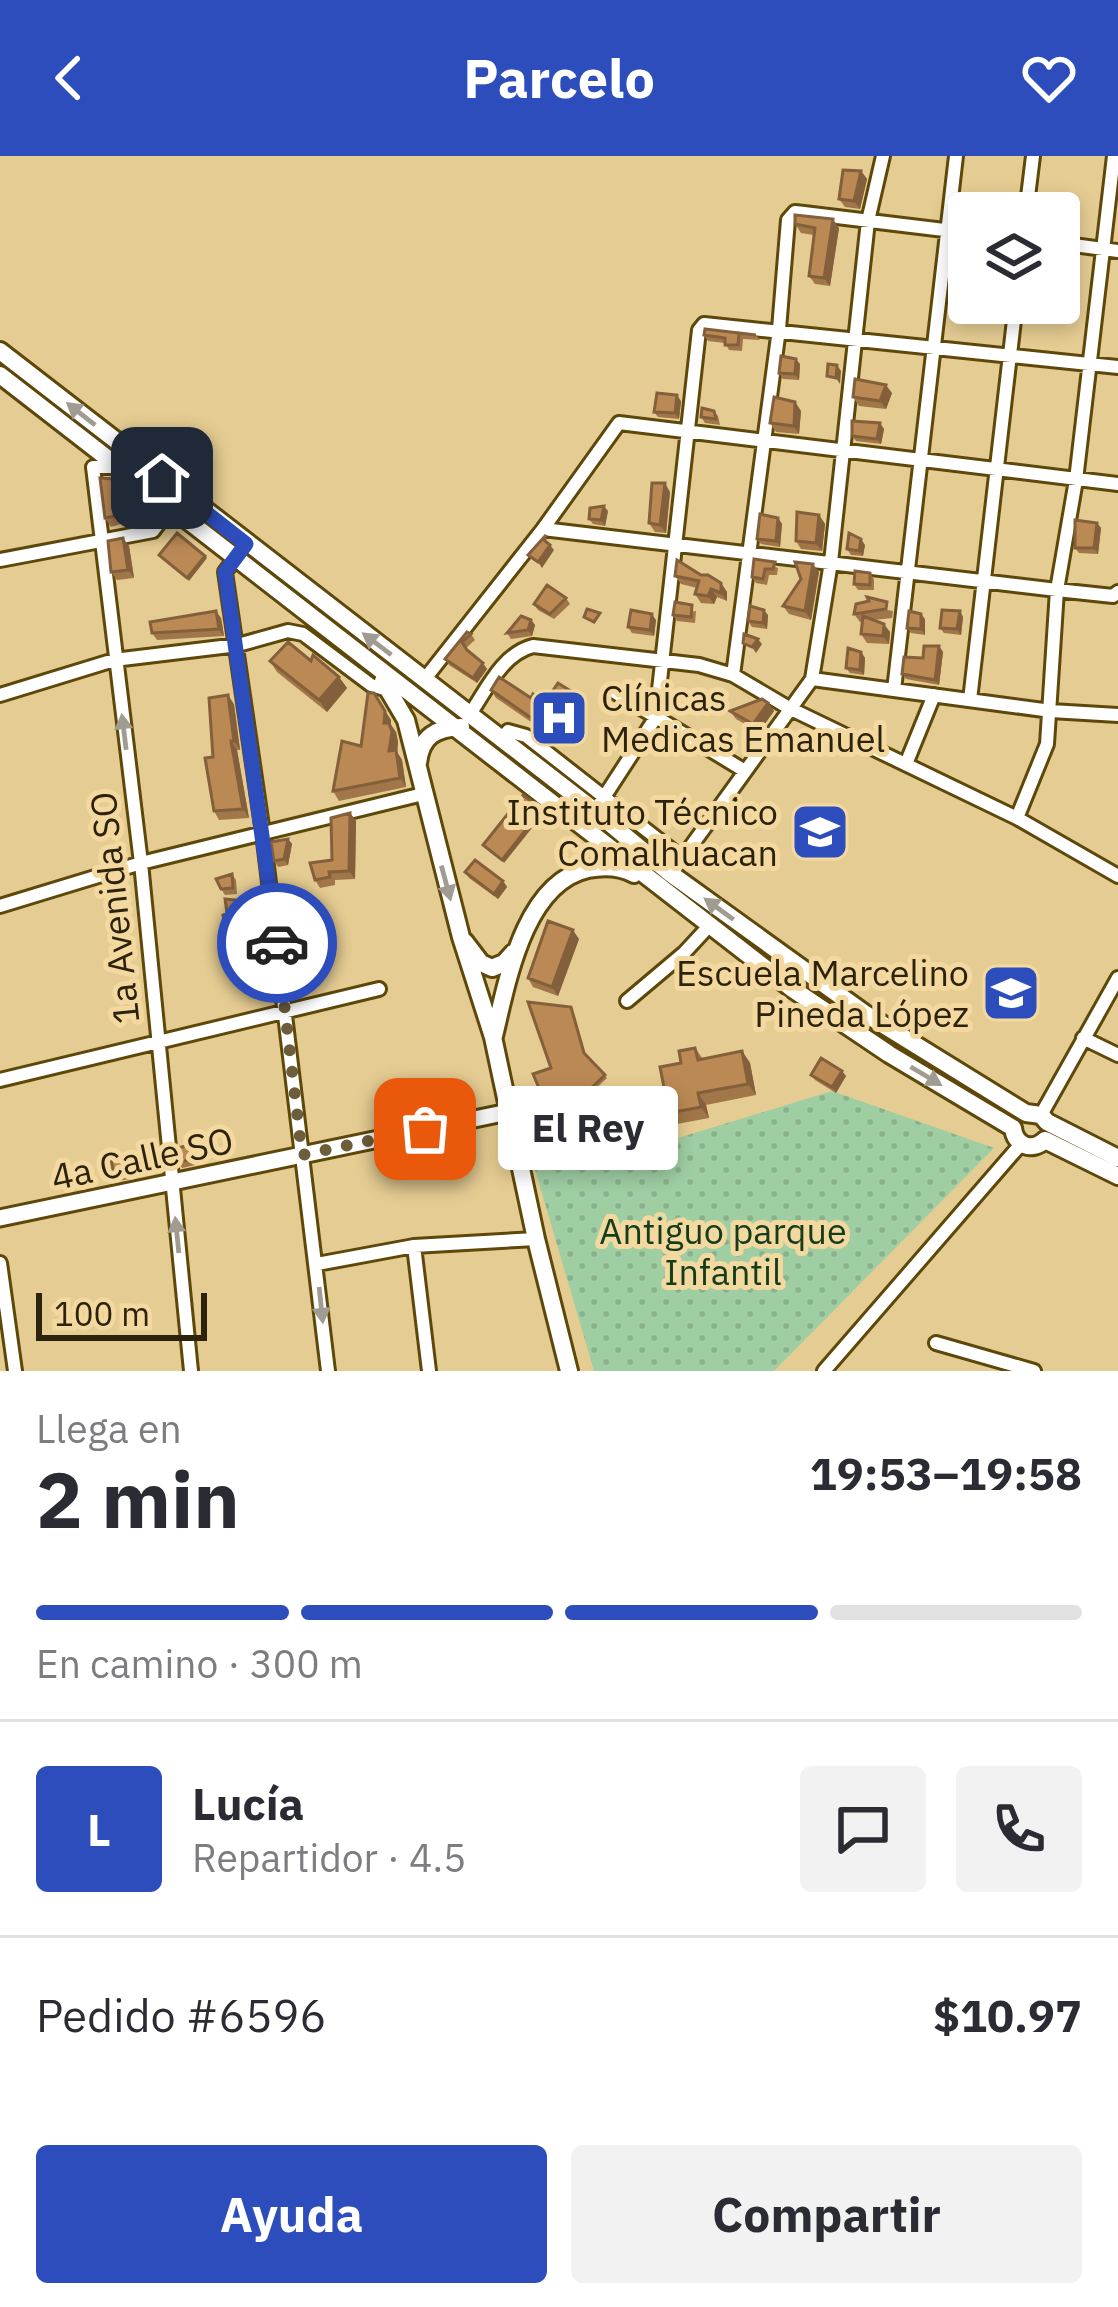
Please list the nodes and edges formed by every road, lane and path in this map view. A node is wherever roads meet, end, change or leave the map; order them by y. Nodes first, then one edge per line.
1 (883, 156) edge
2 (956, 156) edge
3 (1033, 156) edge
4 (1114, 156) edge
5 (952, 192) edge
6 (1029, 192) edge
7 (868, 221) junction
8 (948, 230) joint
9 (1080, 246) edge
10 (1111, 250) edge
11 (1014, 324) edge
12 (779, 329) junction
13 (856, 338) junction
14 (934, 347) junction
15 (0, 351) edge
16 (1010, 356) junction
17 (1090, 365) junction
18 (1118, 367) edge
19 (0, 375) edge
20 (689, 432) junction
21 (764, 442) junction
22 (844, 452) junction
23 (920, 461) junction
24 (120, 467) junction
25 (996, 470) junction
26 (162, 478) junction
27 (1076, 480) junction
28 (1118, 484) edge
29 (171, 507) junction
30 (544, 529) junction
31 (101, 541) junction
32 (676, 544) junction
33 (239, 550) junction
34 (750, 552) junction
35 (0, 560) edge
36 (831, 562) junction
37 (908, 570) junction
38 (982, 581) junction
39 (1057, 590) junction
40 (1118, 592) edge
41 (238, 645) junction
42 (363, 657) junction
43 (114, 660) junction
44 (663, 662) junction
45 (733, 675) junction
46 (812, 679) junction
47 (424, 680) junction
48 (893, 690) junction
49 (392, 691) junction
50 (613, 691) dead end
51 (0, 695) edge
52 (934, 695) junction
53 (970, 700) junction
54 (789, 708) junction
55 (1052, 711) junction
56 (1118, 715) edge
57 (656, 717) junction
58 (477, 720) junction
59 (455, 727) junction
60 (906, 764) junction
61 (418, 770) junction
62 (745, 770) junction
63 (423, 794) junction
64 (600, 803) junction
65 (1017, 818) junction
66 (263, 833) junction
67 (682, 858) junction
68 (141, 863) junction
69 (1118, 876) edge
70 (665, 881) junction
71 (0, 906) edge
72 (709, 926) junction
73 (460, 937) junction
74 (517, 949) junction
75 (1118, 977) edge
76 (379, 989) dead end
77 (627, 1001) dead end
78 (285, 1012) junction
79 (494, 1037) junction
80 (1084, 1038) junction
81 (158, 1042) junction
82 (1118, 1055) edge
83 (0, 1080) edge
84 (508, 1112) junction
85 (1040, 1122) junction
86 (1017, 1136) junction
87 (302, 1155) junction
88 (1118, 1158) edge
89 (1118, 1176) edge
90 (172, 1182) junction
91 (0, 1218) edge
92 (536, 1240) junction
93 (414, 1246) junction
94 (0, 1263) edge
95 (317, 1264) junction
96 (936, 1343) dead end
97 (833, 1367) edge
98 (15, 1371) edge
99 (191, 1371) edge
100 (328, 1371) edge
101 (429, 1371) edge
102 (569, 1371) edge
103 (1034, 1371) edge

1 - 7 street
2 - 5 street
3 - 6 street
4 - 10 street
7 - 8 street
7 - 12 street
7 - 13 street
8 - 14 street
9 - 10 street
10 - 17 street
11 - 16 street
12 - 13 street
12 - 20 street
12 - 21 street
13 - 14 street
13 - 22 street
14 - 16 street
14 - 23 street
26 -> 15 main road
16 - 17 street
16 - 25 street
17 - 18 street
17 - 27 street
19 - 24 main road
20 - 21 street
20 - 30 street
20 - 32 street
21 - 22 street
21 - 34 street
22 - 23 street
22 - 36 street
23 - 25 street
23 - 37 street
24 - 26 main road
24 - 29 main road
24 - 31 street, 1a Avenida SO
25 - 27 street
25 - 38 street
26 - 33 main road
27 - 28 street
27 - 39 street
29 - 31 street
29 - 33 main road
30 - 32 street
30 - 47 street
31 - 35 street
31 - 43 street, 1a Avenida SO
32 - 34 street
32 - 44 street
33 - 41 street
33 - 42 main road
47 -> 33 main road
34 - 36 street
34 - 45 street
36 - 37 street
36 - 46 street
37 - 38 street
37 - 48 street
38 - 39 street
38 - 53 street
39 - 40 street
39 - 55 street
41 - 43 street
41 - 49 street
41 - 66 street
42 - 49 main road
42 - 59 main road
43 - 51 street
68 -> 43 street, 1a Avenida SO
44 - 45 street
44 - 57 street
44 - 58 street
45 - 54 street
46 - 48 street
46 - 54 street
47 - 58 main road
48 - 52 street
49 - 61 main road
50 - 57 street
52 - 53 street
52 - 60 street
53 - 55 street
54 - 60 street
54 - 62 street
55 - 56 street
55 - 65 street
57 - 62 street
57 - 64 street
58 - 59 main road
58 - 64 main road
59 - 61 main road
59 - 70 main road
60 - 65 street
61 - 63 main road
62 - 67 street
63 - 66 street
63 -> 73 main road
64 - 67 street
64 - 70 main road
65 - 69 street
66 - 68 street
66 - 78 street
67 - 70 street
68 - 71 street
68 - 81 street, 1a Avenida SO
70 - 72 main road
70 - 74 main road
85 -> 70 main road
72 - 77 street
72 -> 86 main road
73 - 74 main road
73 - 79 main road
74 - 79 main road
75 - 80 street
76 - 78 street
78 - 81 street
78 - 87 street
79 - 84 main road
80 - 82 street
80 - 85 street
81 - 83 street
81 - 90 street, 1a Avenida SO
84 - 87 street, 4a Calle SO
84 - 92 main road
85 - 86 main road
85 - 86 main road
85 - 88 main road
85 - 89 main road
86 - 97 street
87 - 90 street, 4a Calle SO
87 - 95 street
90 - 91 street, 4a Calle SO
99 -> 90 street, 1a Avenida SO
92 - 93 street
92 - 102 main road
93 - 95 street
93 - 101 street
94 - 98 street
95 -> 100 street
96 - 103 street

